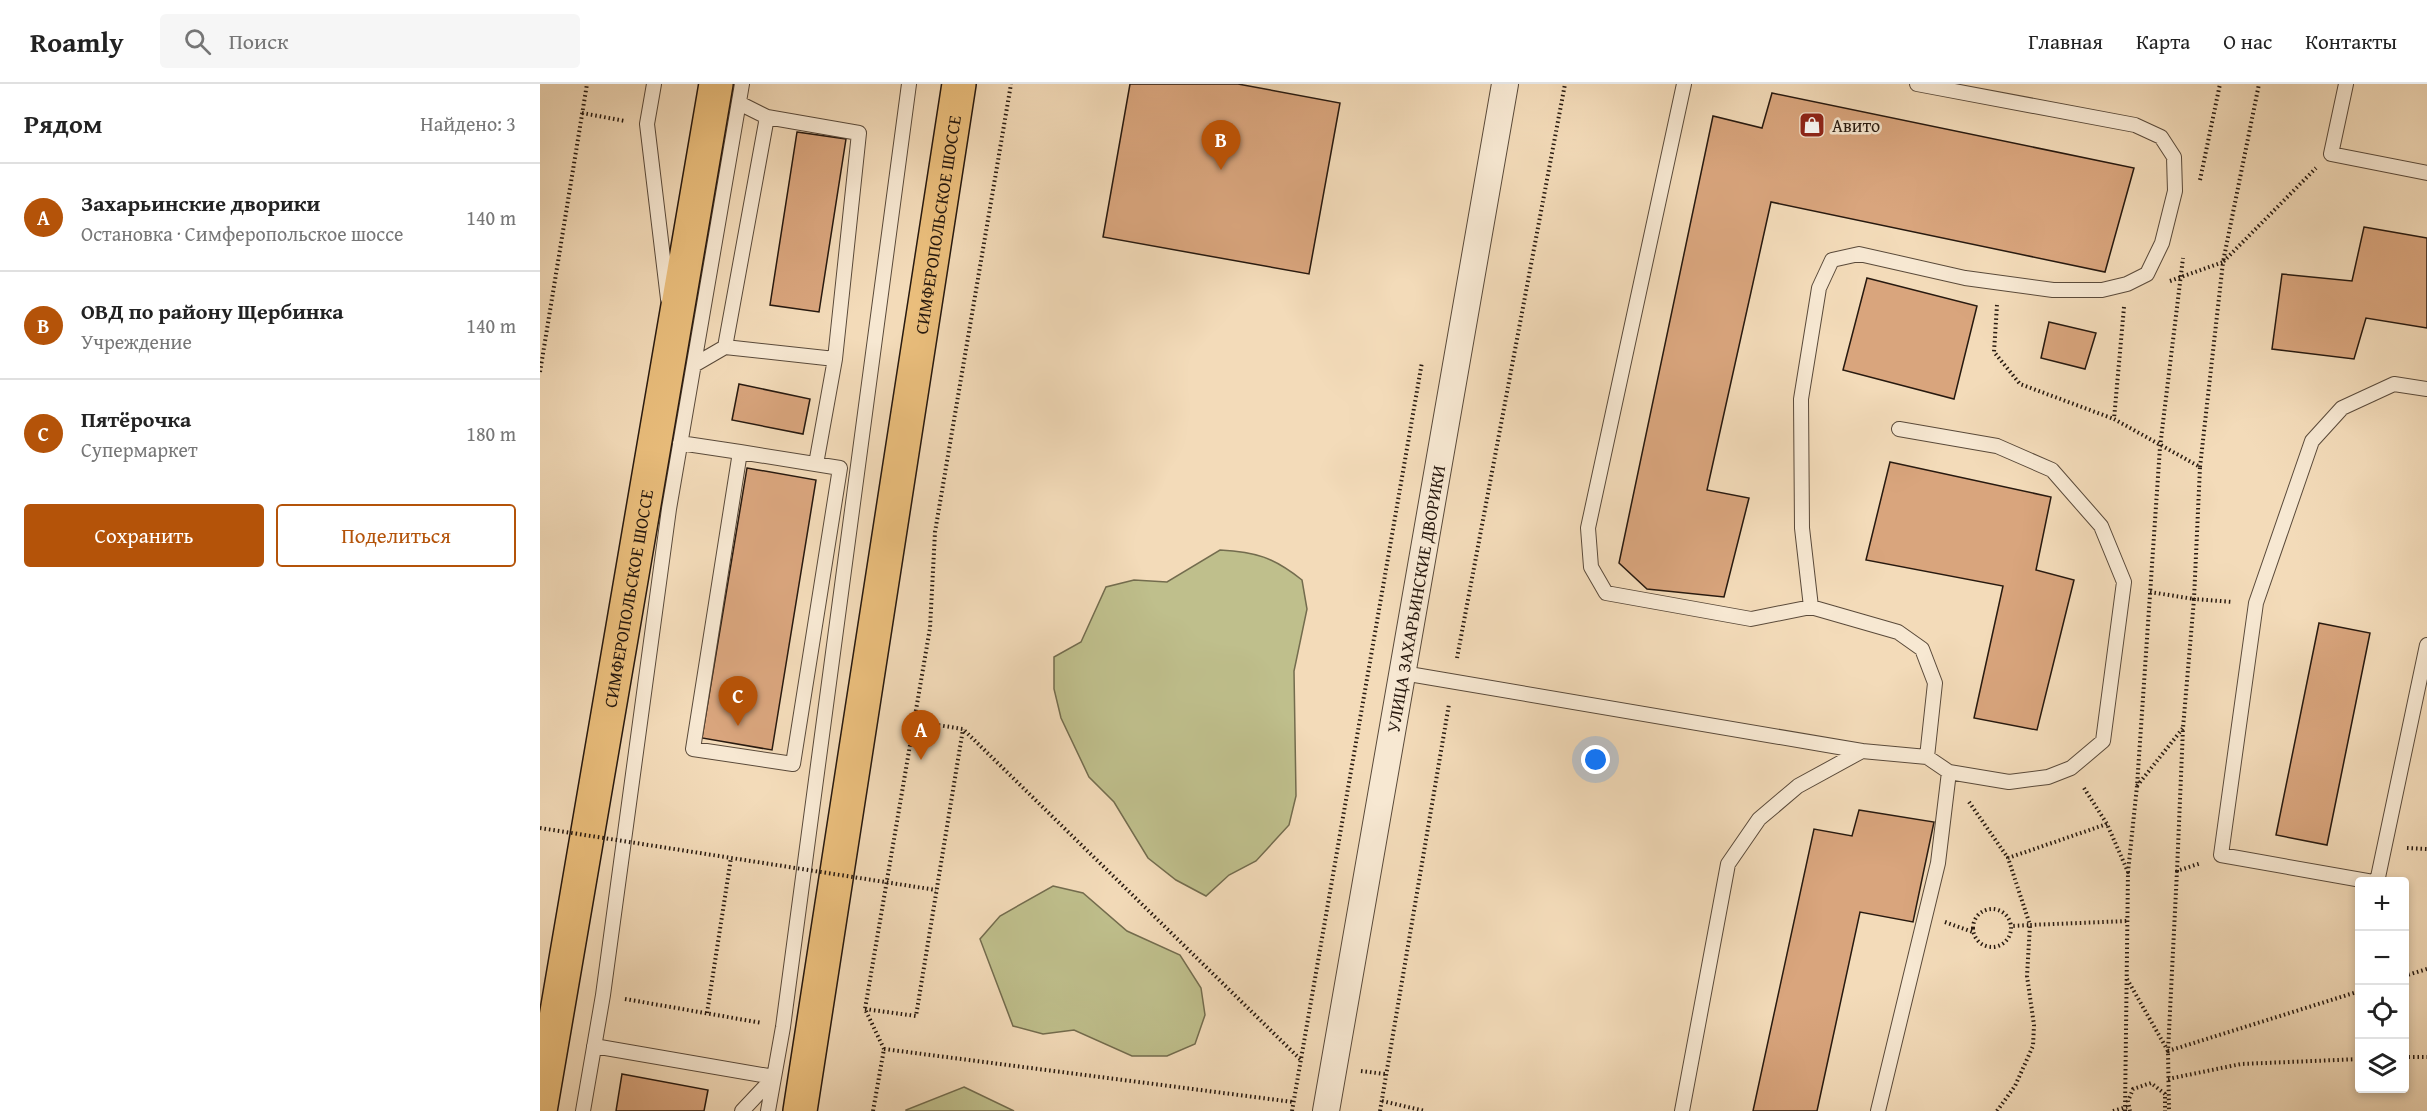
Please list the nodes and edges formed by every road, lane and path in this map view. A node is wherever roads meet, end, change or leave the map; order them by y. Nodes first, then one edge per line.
1 (587, 84) edge
2 (654, 84) edge
3 (742, 84) edge
4 (909, 84) edge
5 (960, 84) edge
6 (1011, 84) edge
7 (1505, 84) edge
8 (1565, 84) edge
9 (1684, 84) edge
10 (1917, 84) edge
11 (2220, 84) edge
12 (2346, 84) edge
13 (2258, 85) edge
14 (727, 94) edge
15 (582, 113) junction
16 (767, 117) junction
17 (614, 119) dead end
18 (2331, 154) junction
19 (2427, 173) edge
20 (2199, 186) dead end
21 (2184, 255) dead end
22 (2223, 262) junction
23 (2179, 278) junction
24 (1997, 298) dead end
25 (2125, 299) dead end
26 (672, 334) junction
27 (725, 347) junction
28 (835, 359) junction
29 (1422, 362) dead end
30 (694, 365) junction
31 (540, 372) edge
32 (2427, 389) edge
33 (2114, 418) junction
34 (1899, 429) dead end
35 (680, 444) junction
36 (2160, 447) junction
37 (740, 452) junction
38 (816, 464) junction
39 (2200, 467) junction
40 (2124, 582) junction
41 (2151, 592) junction
42 (2194, 598) junction
43 (2256, 603) junction
44 (1811, 607) junction
45 (2427, 645) edge
46 (1403, 673) junction
47 (1452, 684) junction
48 (912, 721) junction
49 (2183, 728) junction
50 (963, 729) junction
51 (1862, 751) junction
52 (1927, 757) junction
53 (2071, 768) junction
54 (1949, 772) junction
55 (2137, 786) junction
56 (2107, 824) junction
57 (540, 828) edge
58 (2221, 855) junction
59 (731, 858) junction
60 (2008, 858) junction
61 (2177, 871) junction
62 (2128, 872) junction
63 (2376, 877) edge
64 (2355, 878) edge
65 (936, 890) junction
66 (2127, 921) junction
67 (2030, 925) junction
68 (2011, 926) junction
69 (2427, 969) edge
70 (2409, 974) edge
71 (2126, 978) junction
72 (2355, 992) edge
73 (603, 995) junction
74 (865, 1009) junction
75 (707, 1013) junction
76 (783, 1027) junction
77 (594, 1046) junction
78 (884, 1049) junction
79 (2168, 1051) junction
80 (2427, 1057) edge
81 (2409, 1058) edge
82 (2355, 1059) edge
83 (1300, 1060) junction
84 (774, 1077) junction
85 (2168, 1079) junction
86 (2167, 1093) junction
87 (1382, 1101) junction
88 (1293, 1102) junction
89 (2127, 1109) edge
90 (540, 1111) edge
91 (583, 1111) edge
92 (742, 1111) edge
93 (768, 1111) edge
94 (800, 1111) edge
95 (873, 1111) edge
96 (1292, 1111) edge
97 (1326, 1111) edge
98 (1380, 1111) edge
99 (1425, 1111) edge
100 (1682, 1111) edge
101 (1878, 1111) edge
102 (1997, 1111) edge
103 (2113, 1111) edge
104 (2165, 1111) edge
105 (2169, 1111) edge

1 - 15 path
2 - 26 lane
3 - 14 lane
4 - 76 lane
5 - 94 main road, СИМФЕРОПОЛЬСКОЕ ШОССЕ
6 - 48 path
7 - 46 street, УЛИЦА ЗАХАРЬИНСКИЕ ДВОРИКИ
8 - 47 path
9 - 44 lane
10 - 44 lane
11 - 20 path
12 - 18 lane
13 - 22 path
14 - 16 lane
14 - 26 main road, СИМФЕРОПОЛЬСКОЕ ШОССЕ
14 - 30 lane
15 - 17 path
15 - 31 path
16 - 27 lane
16 - 28 lane
18 - 19 lane
18 - 22 path
21 - 23 path
22 - 23 path
22 - 39 path
23 - 36 path
24 - 33 path
25 - 33 path
26 - 90 main road, СИМФЕРОПОЛЬСКОЕ ШОССЕ
27 - 28 lane
27 - 30 lane
28 - 38 lane
29 - 83 path
30 - 35 lane
32 - 43 lane
33 - 36 path
34 - 40 lane
35 - 37 lane
35 - 73 lane
36 - 39 path
36 - 41 path
37 - 38 lane
37 - 38 lane
39 - 42 path
40 - 41 path
40 - 53 lane
41 - 42 path
41 - 55 path
42 - 43 path
42 - 49 path
43 - 58 lane
44 - 52 lane
45 - 63 lane
46 - 47 lane
46 - 97 street, УЛИЦА ЗАХАРЬИНСКИЕ ДВОРИКИ
47 - 51 lane
47 - 87 path
48 - 50 path
48 - 74 path
49 - 55 path
49 - 61 path
50 - 65 path
50 - 83 path
51 - 52 lane
51 - 100 lane
52 - 54 lane
53 - 54 lane
53 - 56 path
54 - 60 path
54 - 101 lane
55 - 62 path
56 - 60 path
56 - 62 path
57 - 59 path, bridge
58 - 61 path
58 - 64 lane
59 - 65 path, bridge
59 - 75 path
60 - 67 path
61 - 79 path
62 - 66 path
65 - 74 path
66 - 67 path
66 - 71 path
67 - 68 path
67 - 102 path
68 - 68 path
69 - 70 path
71 - 79 path
71 - 89 path
72 - 79 path
73 - 75 path
73 - 77 lane
74 - 78 path
75 - 76 path
76 - 84 lane
77 - 84 lane
77 - 91 lane
78 - 88 path
78 - 95 path
79 - 85 path
80 - 81 path
82 - 85 path
83 - 88 path
84 - 92 lane
84 - 93 lane
85 - 86 path
86 - 89 path
86 - 104 path
86 - 105 path
87 - 98 path
87 - 99 path
88 - 96 path
89 - 103 path

